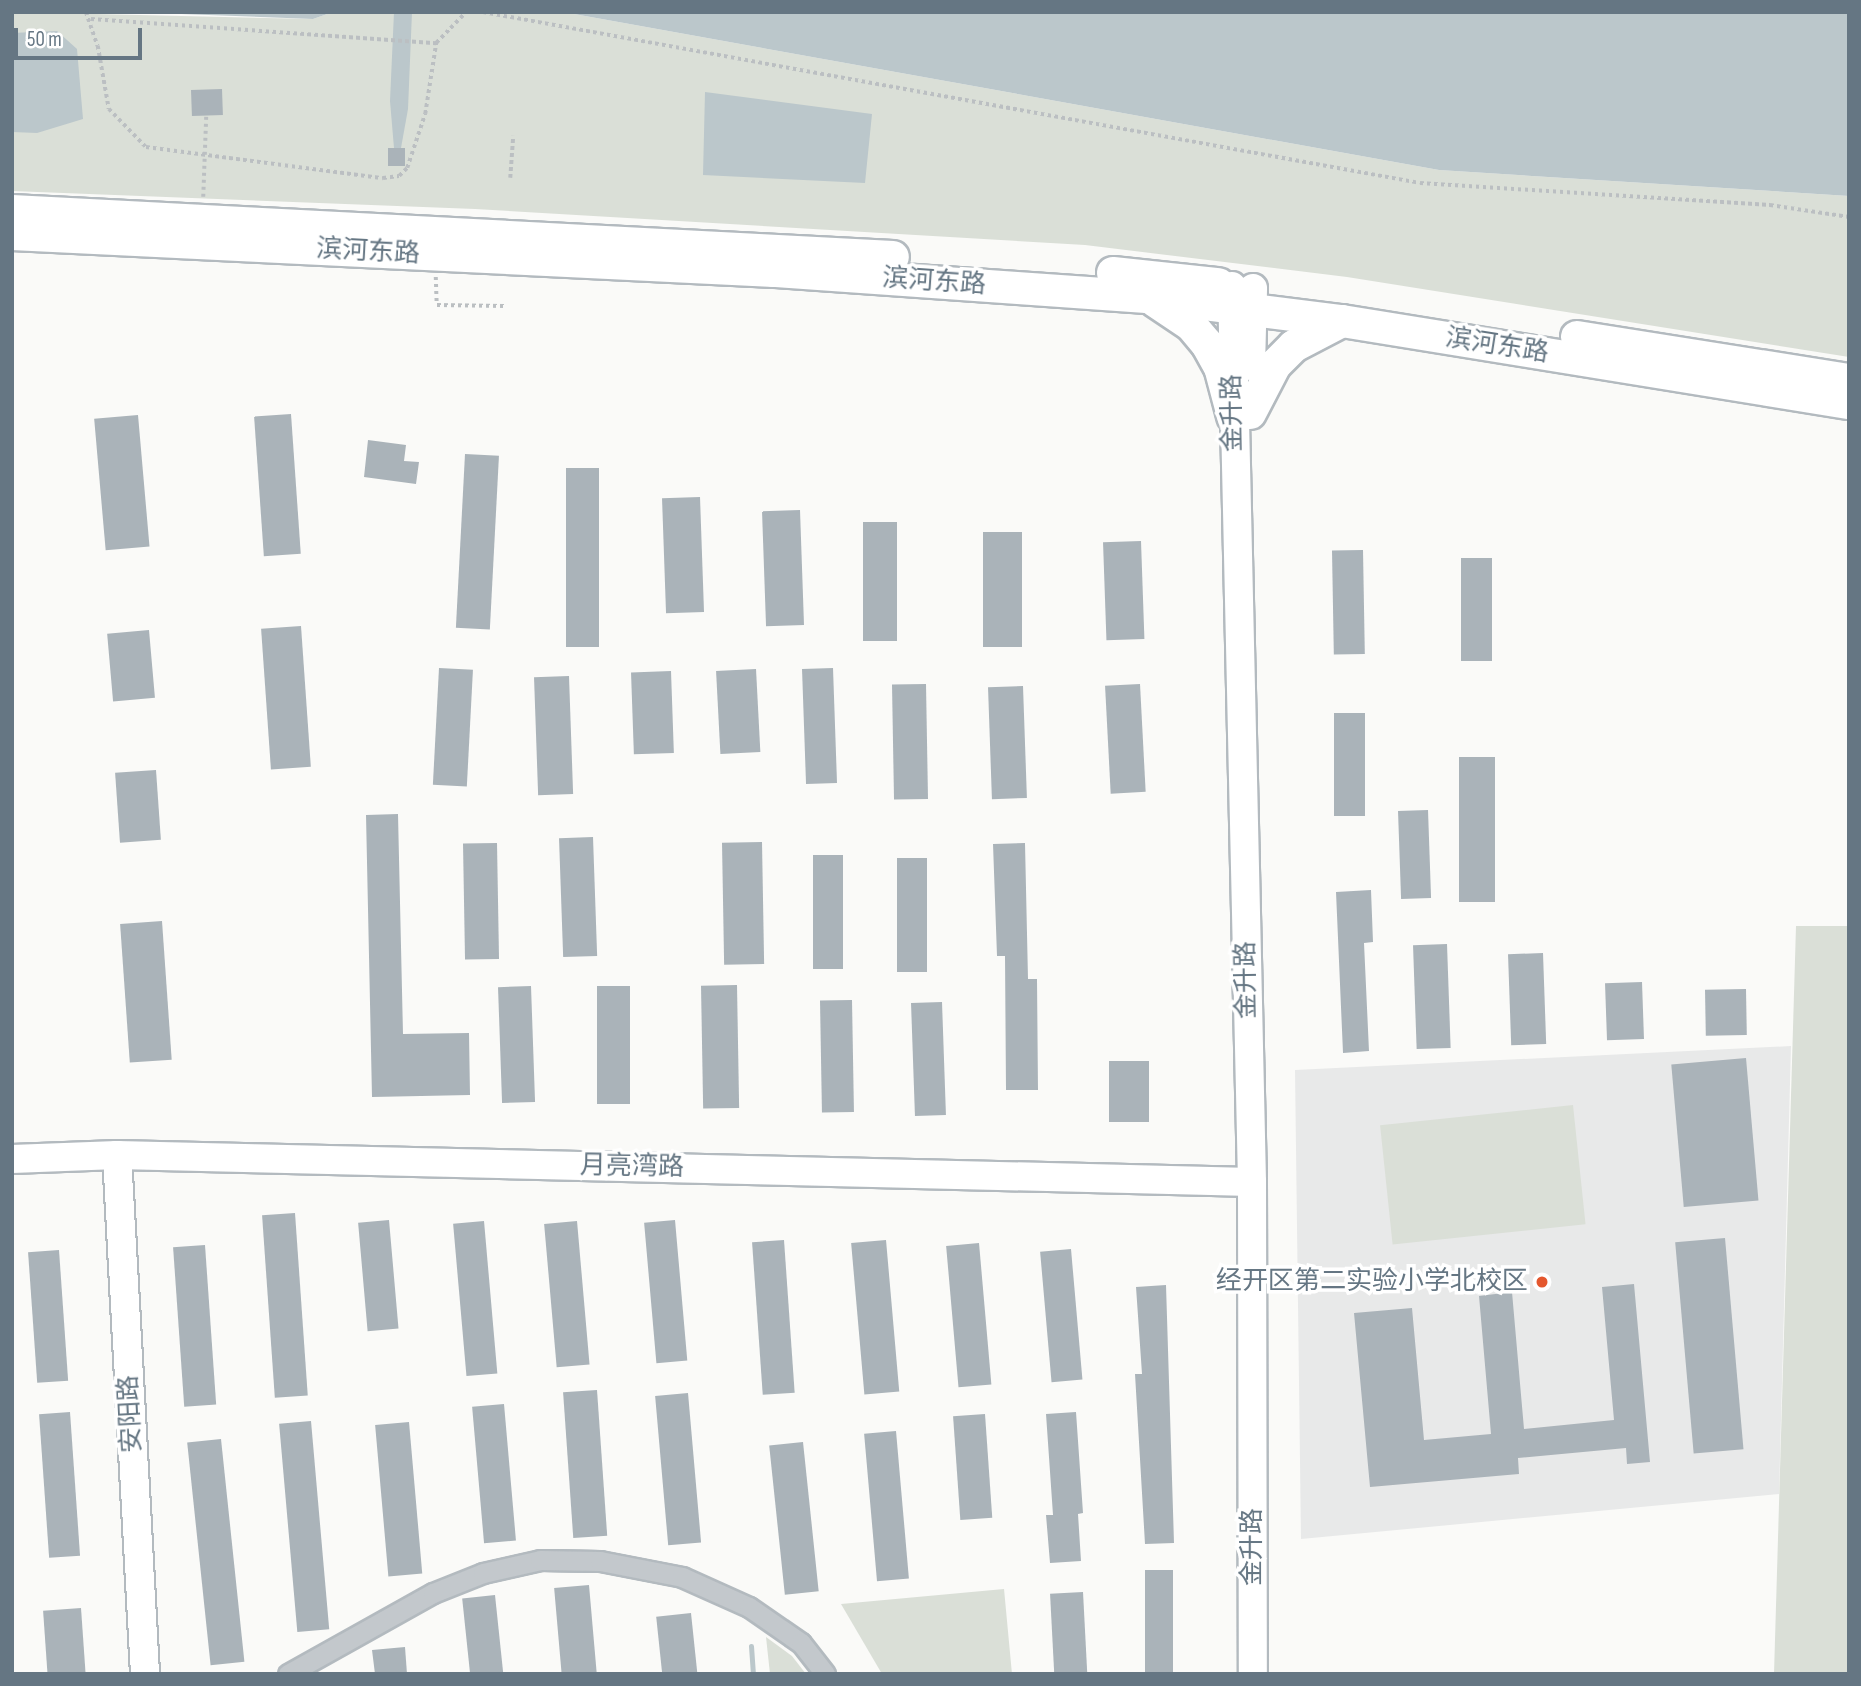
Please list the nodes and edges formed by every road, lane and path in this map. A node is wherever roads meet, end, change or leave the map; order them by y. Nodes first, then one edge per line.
1 (86, 12) edge
2 (466, 12) edge
3 (483, 12) edge
4 (91, 19) junction
5 (436, 43) junction
6 (206, 115) dead end
7 (513, 136) dead end
8 (510, 178) dead end
9 (203, 197) dead end
10 (12, 211) edge
11 (1849, 216) edge
12 (12, 234) edge
13 (436, 271) dead end
14 (1148, 297) junction
15 (1242, 298) junction
16 (504, 306) dead end
17 (1342, 321) junction
18 (1849, 380) edge
19 (1849, 403) edge
20 (1242, 414) junction
21 (117, 1155) junction
22 (12, 1159) edge
23 (1252, 1182) junction
24 (145, 1674) edge
25 (288, 1674) edge
26 (825, 1674) edge
27 (1253, 1674) edge
28 (1271, 1674) edge

1 - 4 path
2 - 5 path
3 - 11 path
4 - 5 path
4 - 5 path
6 - 9 path, bridge
7 - 8 path
10 - 15 main road, 滨河东路
12 - 14 main road, 滨河东路
13 - 16 path
14 - 15 main road, 滨河东路
14 - 20 main road
15 - 17 main road, 滨河东路
15 - 18 main road, 滨河东路
15 - 20 main road, 金升路
17 - 19 main road, 滨河东路
17 - 20 main road
20 - 23 main road, 金升路
20 - 28 main road, 金升路
21 - 22 main road, 月亮湾路
21 - 23 main road, 月亮湾路
21 - 24 main road, 安阳路
23 - 27 main road, 金升路
25 - 26 street

